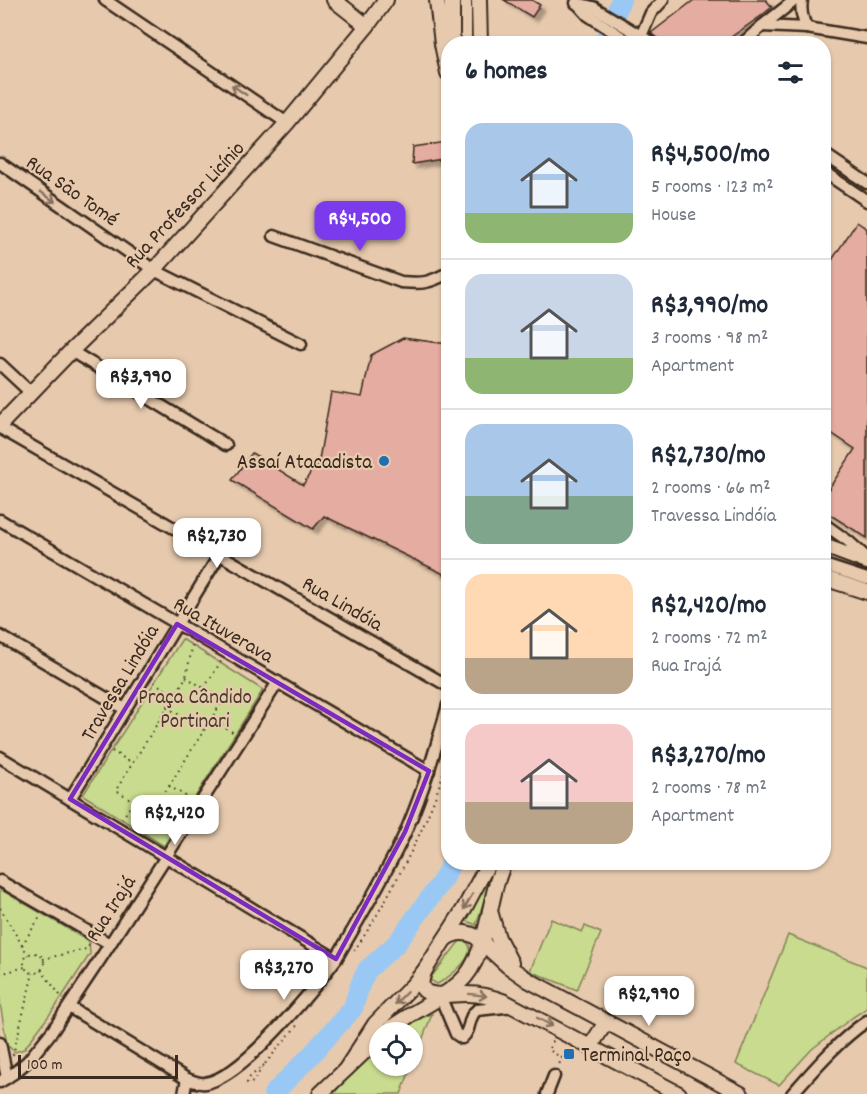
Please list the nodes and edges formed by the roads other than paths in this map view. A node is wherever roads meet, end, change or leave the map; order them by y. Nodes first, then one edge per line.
1 (105, 0) edge
2 (334, 0) edge
3 (386, 0) edge
4 (437, 0) edge
5 (452, 0) edge
6 (466, 0) edge
7 (479, 0) edge
8 (663, 0) edge
9 (795, 0) edge
10 (802, 0) edge
11 (574, 2) edge
12 (367, 26) junction
13 (762, 26) junction
14 (616, 27) junction
15 (807, 28) junction
16 (441, 36) edge
17 (452, 36) edge
18 (466, 36) edge
19 (479, 36) edge
20 (624, 36) edge
21 (641, 36) joint
22 (751, 36) edge
23 (867, 38) edge
24 (288, 123) junction
25 (831, 159) edge
26 (0, 163) edge
27 (867, 169) edge
28 (831, 174) edge
29 (855, 175) junction
30 (831, 177) edge
31 (867, 183) edge
32 (867, 201) edge
33 (274, 236) dead end
34 (154, 270) junction
35 (441, 276) edge
36 (301, 344) dead end
37 (71, 351) junction
38 (0, 364) edge
39 (30, 392) junction
40 (0, 426) edge
41 (226, 445) dead end
42 (0, 520) edge
43 (831, 529) edge
44 (831, 548) edge
45 (220, 554) junction
46 (867, 560) edge
47 (831, 567) edge
48 (867, 579) edge
49 (831, 580) edge
50 (867, 592) edge
51 (177, 624) junction
52 (0, 636) edge
53 (278, 682) junction
54 (441, 682) edge
55 (125, 709) junction
56 (441, 729) edge
57 (0, 757) edge
58 (429, 771) junction
59 (70, 799) junction
60 (166, 857) junction
61 (485, 870) edge
62 (501, 870) edge
63 (0, 881) edge
64 (490, 909) junction
65 (445, 939) junction
66 (482, 940) junction
67 (110, 944) junction
68 (336, 959) junction
69 (425, 970) junction
70 (519, 974) junction
71 (441, 996) junction
72 (514, 1006) junction
73 (69, 1007) junction
74 (867, 1021) edge
75 (386, 1022) edge
76 (397, 1022) edge
77 (606, 1022) junction
78 (0, 1043) edge
79 (369, 1043) edge
80 (590, 1047) junction
81 (554, 1076) road end
82 (187, 1079) junction
83 (3, 1080) edge
84 (184, 1094) edge
85 (321, 1094) edge
86 (547, 1094) edge
87 (679, 1094) edge
88 (741, 1094) edge
89 (792, 1094) edge

24 -> 1 street
2 - 12 main road
3 - 12 main road, Rua Professor Licínio
4 - 16 main road
5 - 17 main road
6 - 18 street
7 - 19 main road
8 - 21 street
9 - 13 street
10 - 15 street
11 - 14 street
12 - 24 main road, Rua Professor Licínio
13 - 15 street
13 - 22 street
14 - 20 street
14 - 21 street
15 - 23 street
24 - 34 main road, Rua Professor Licínio
25 - 29 street
26 -> 34 street, Rua São Tomé
27 - 29 street
28 - 29 street
29 - 31 street
30 - 32 street
33 - 35 street
34 - 36 street, Rua São Tomé
34 - 37 main road, Rua Professor Licínio
37 - 39 main road, Rua Professor Licínio
37 - 41 street
38 - 39 street
39 - 40 main road, Rua Professor Licínio
40 - 45 street, Rua Lindóia
42 - 51 street, Rua Ituverava
43 - 46 street
44 - 46 main road
45 - 51 street, Travessa Lindóia
45 - 54 street, Rua Lindóia
47 - 48 street
49 - 50 main road
51 - 53 street, Rua Ituverava
51 - 55 street, Travessa Lindóia
52 - 55 street
53 - 58 street, Rua Ituverava
53 - 60 street, Rua Irajá
55 - 59 street, Travessa Lindóia
56 - 58 street
57 - 59 street
58 - 68 street
59 - 60 street
60 - 67 street, Rua Irajá
60 - 68 street
61 -> 65 main road
62 - 64 main road
63 - 67 street
64 - 66 main road
64 - 70 main road
65 - 66 main road
65 - 69 main road
66 - 70 main road
66 - 71 main road
67 - 73 street, Rua Irajá
68 - 82 street
69 - 71 main road
69 -> 75 main road
70 - 77 main road
71 -> 72 main road
71 - 72 street
71 - 76 main road
72 -> 80 main road
73 - 82 street
73 - 83 street, Rua Irajá
74 - 89 street
77 - 80 main road
77 - 88 main road
78 - 83 street
79 - 85 main road
80 - 87 main road
81 - 86 street
82 - 84 street

